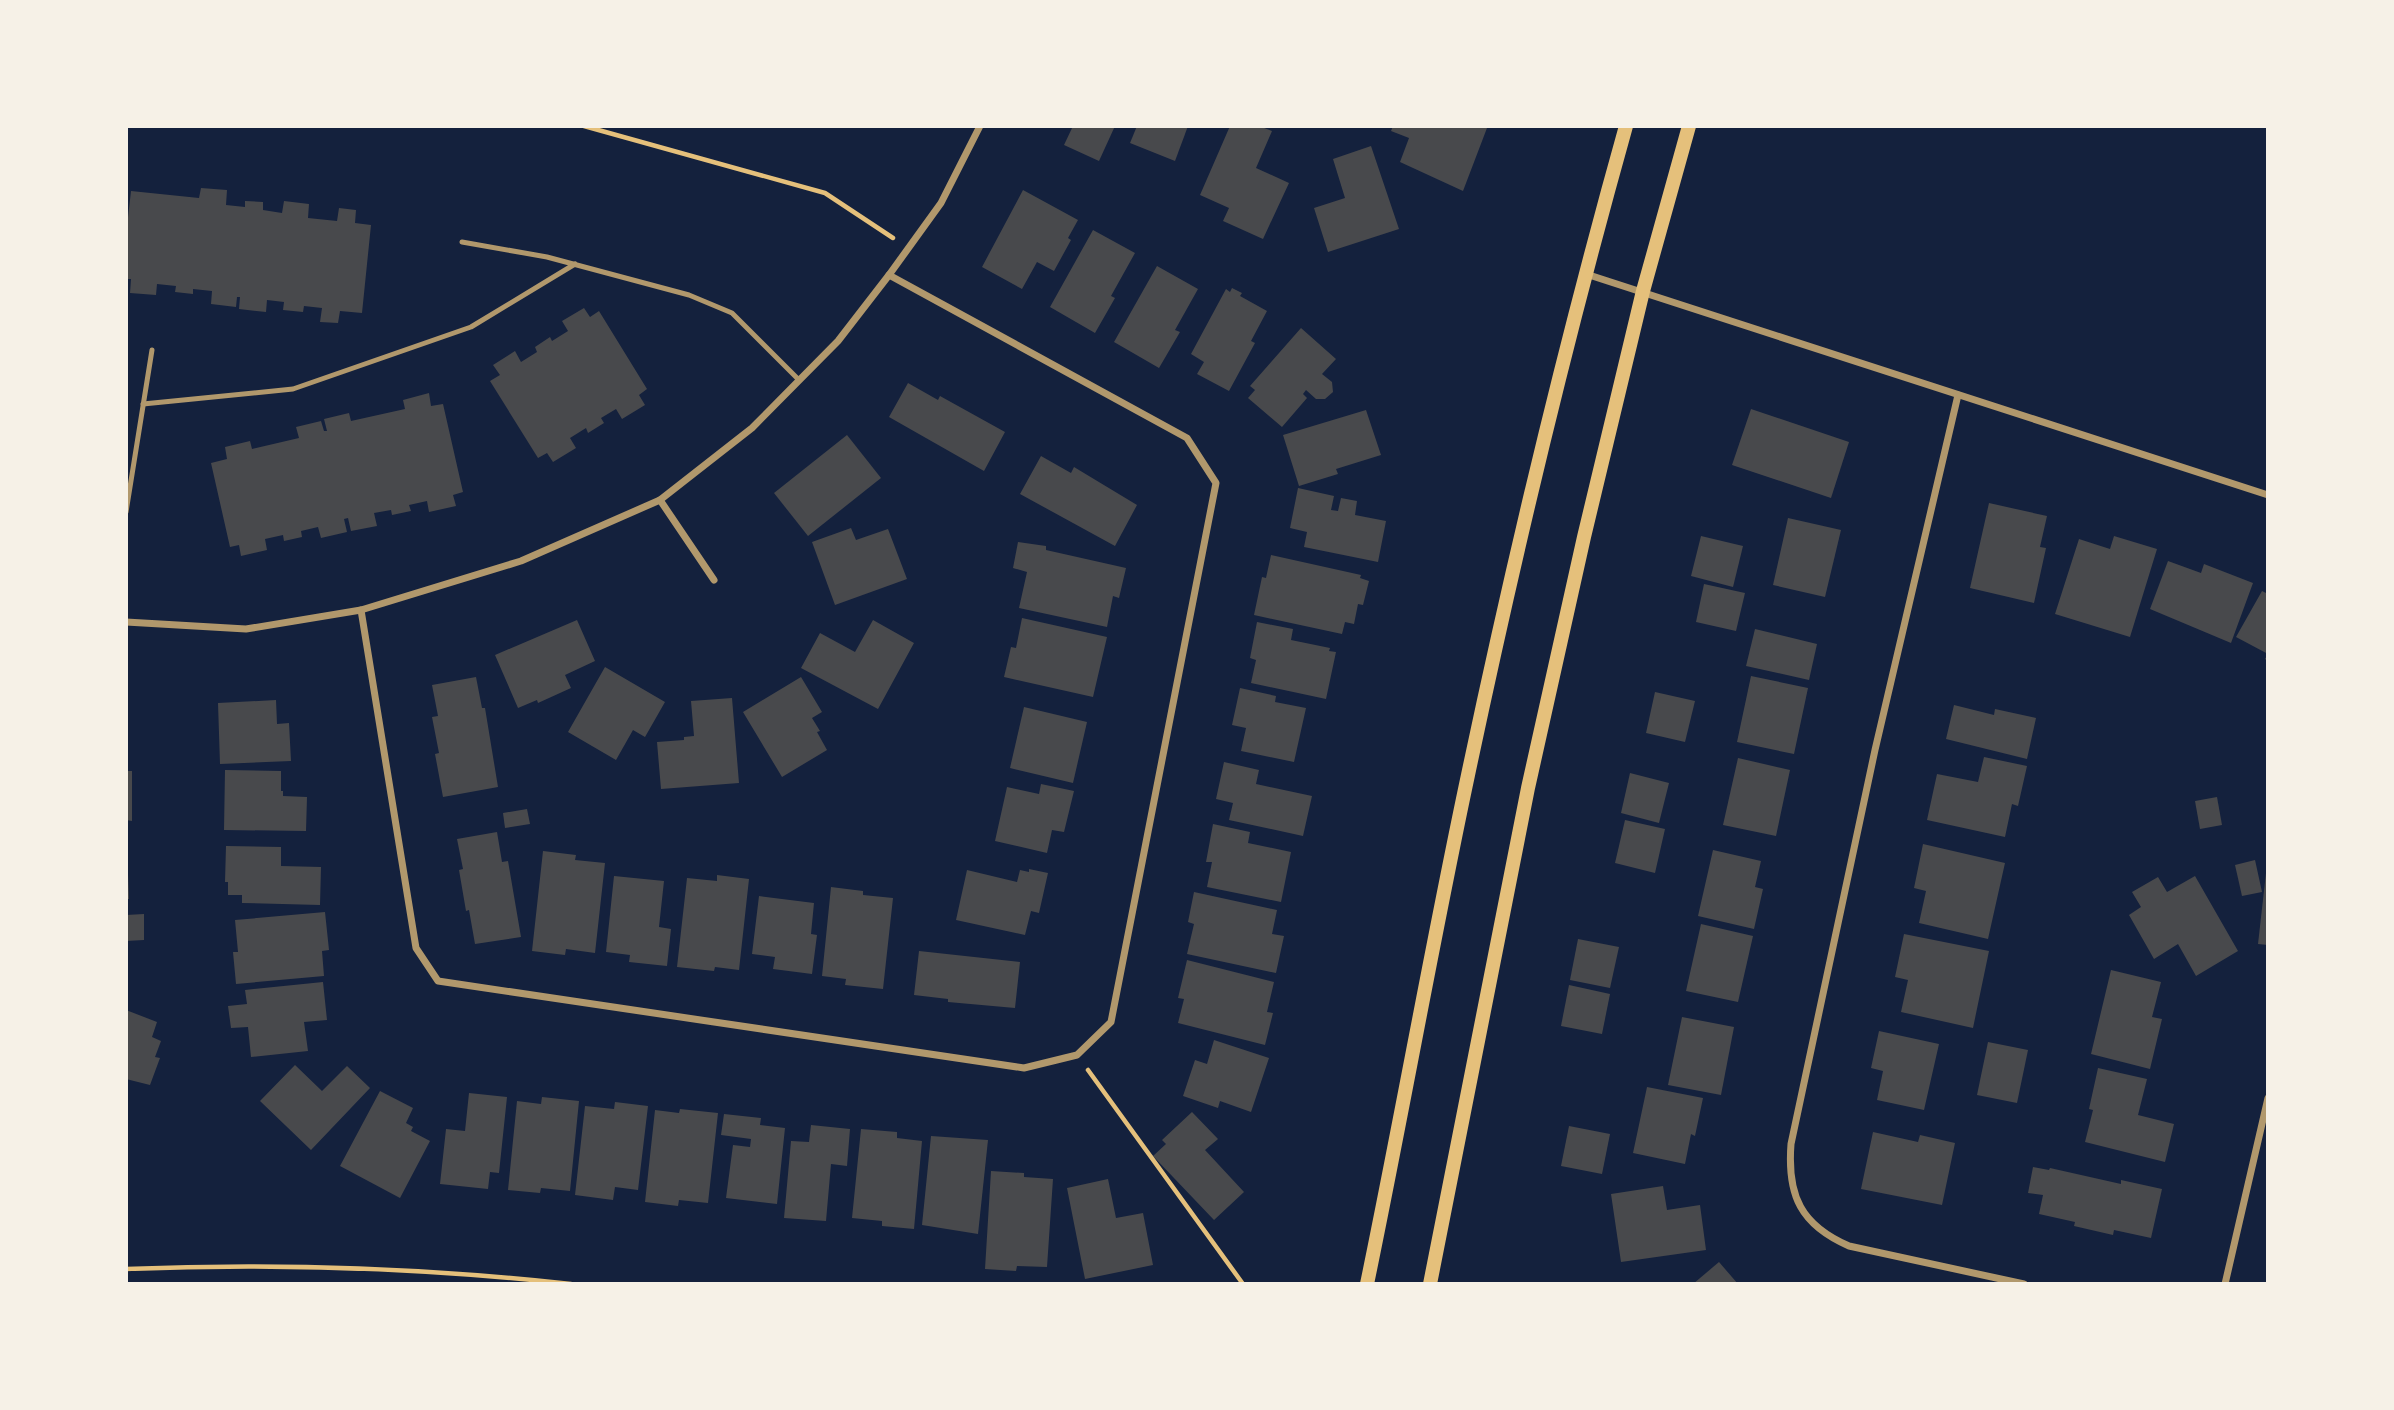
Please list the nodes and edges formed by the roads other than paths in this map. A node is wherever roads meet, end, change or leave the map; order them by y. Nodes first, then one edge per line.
1 (980, 126) edge
2 (1626, 126) edge
3 (1689, 126) edge
4 (463, 242) dead end
5 (575, 264) junction
6 (1586, 273) junction
7 (889, 275) junction
8 (1643, 291) junction
9 (152, 350) dead end
10 (799, 380) junction
11 (1958, 395) junction
12 (143, 404) junction
13 (2268, 495) edge
14 (660, 500) junction
15 (126, 512) edge
16 (714, 580) dead end
17 (361, 610) junction
18 (126, 622) edge
19 (2268, 1098) edge
20 (1374, 1246) junction
21 (1357, 1284) edge
22 (1367, 1284) edge
23 (1430, 1284) edge
24 (2024, 1284) edge
25 (2225, 1284) edge

1 - 7 street
2 - 6 main road
3 - 8 main road
4 - 5 lane
5 - 10 lane
5 - 12 lane
6 - 8 street
6 - 20 main road
7 - 10 street
7 - 17 street
8 - 11 street
8 - 23 main road
9 - 12 lane
10 - 14 street
11 - 13 street
11 - 24 street
12 - 15 lane
14 - 16 street
14 - 17 street
17 - 18 street
19 - 25 street
20 - 21 main road
20 - 22 main road

